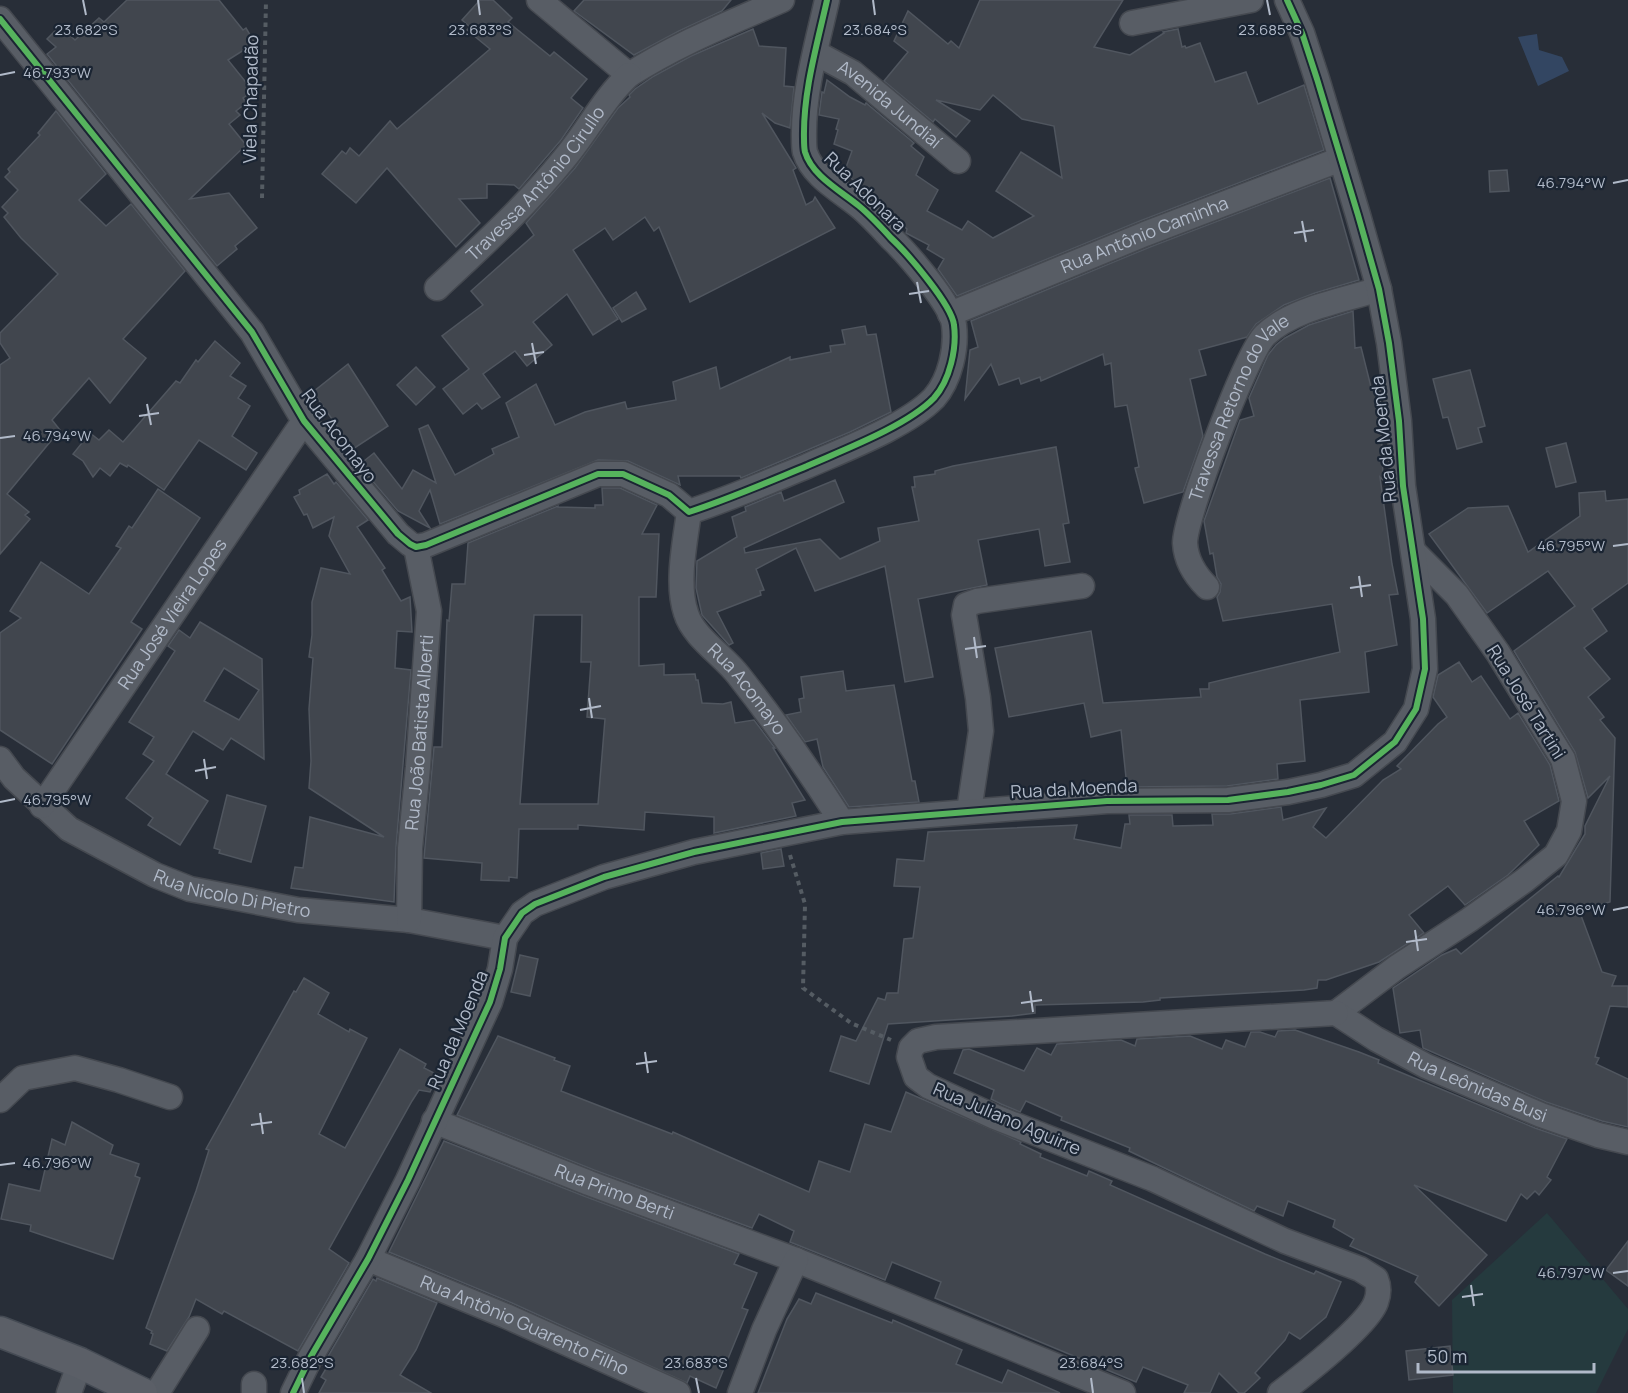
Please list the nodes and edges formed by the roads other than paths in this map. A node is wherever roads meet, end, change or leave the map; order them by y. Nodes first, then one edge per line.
1 (782, 0) edge
2 (827, 0) edge
3 (1251, 0) edge
4 (1287, 0) edge
5 (555, 5) edge
6 (0, 19) edge
7 (1132, 23) dead end
8 (816, 53) junction
9 (629, 75) junction
10 (1341, 159) junction
11 (958, 161) dead end
12 (437, 288) dead end
13 (1379, 289) junction
14 (950, 314) junction
15 (303, 421) junction
16 (689, 512) junction
17 (416, 547) junction
18 (1414, 552) junction
19 (1082, 586) dead end
20 (1207, 587) dead end
21 (0, 759) edge
22 (42, 806) junction
23 (969, 811) junction
24 (842, 822) junction
25 (409, 920) junction
26 (506, 938) junction
27 (1336, 1013) junction
28 (170, 1098) dead end
29 (0, 1100) edge
30 (434, 1121) junction
31 (1628, 1142) edge
32 (368, 1259) junction
33 (796, 1260) junction
34 (197, 1329) dead end
35 (0, 1332) edge
36 (80, 1363) junction
37 (69, 1393) edge
38 (142, 1393) edge
39 (157, 1393) edge
40 (293, 1393) edge
41 (678, 1393) edge
42 (740, 1393) edge
43 (1123, 1393) edge
44 (1280, 1393) edge

1 - 9 street, Travessa Antônio Cirullo
2 - 8 street, Rua Adonara
3 - 7 street
4 - 10 street, Rua da Moenda
5 - 9 street
6 - 15 street, Rua Acomayo
8 - 11 street, Avenida Jundiaí
8 - 14 street, Rua Adonara
9 - 12 street, Travessa Antônio Cirullo
10 - 13 street, Rua da Moenda
10 - 14 street, Rua Antônio Caminha
13 - 18 street, Rua da Moenda
13 - 20 street, Travessa Retorno do Vale
14 - 16 street, Rua Adonara
15 - 17 street, Rua Acomayo
15 - 22 street, Rua José Vieira Lopes
16 - 17 street
16 - 24 street, Rua Acomayo
17 - 25 street, Rua João Batista Alberti
18 - 23 street, Rua da Moenda
18 - 27 street, Rua José Tartini
19 - 23 street
21 - 22 street, Rua Nicolo Di Pietro
22 - 25 street, Rua Nicolo Di Pietro
23 - 24 street, Rua da Moenda
24 - 26 street, Rua da Moenda
25 - 26 street, Rua Nicolo Di Pietro
26 - 30 street, Rua da Moenda
27 - 31 street, Rua Leônidas Busi
27 - 44 street, Rua Juliano Aguirre
28 - 29 street
30 - 32 street, Rua da Moenda
30 - 33 street, Rua Primo Berti
32 - 40 street, Rua da Moenda
32 - 41 street, Rua Antônio Guarento Filho
33 - 42 street
33 - 43 street
34 - 39 street
35 - 36 main road
36 - 37 street
36 - 38 main road

